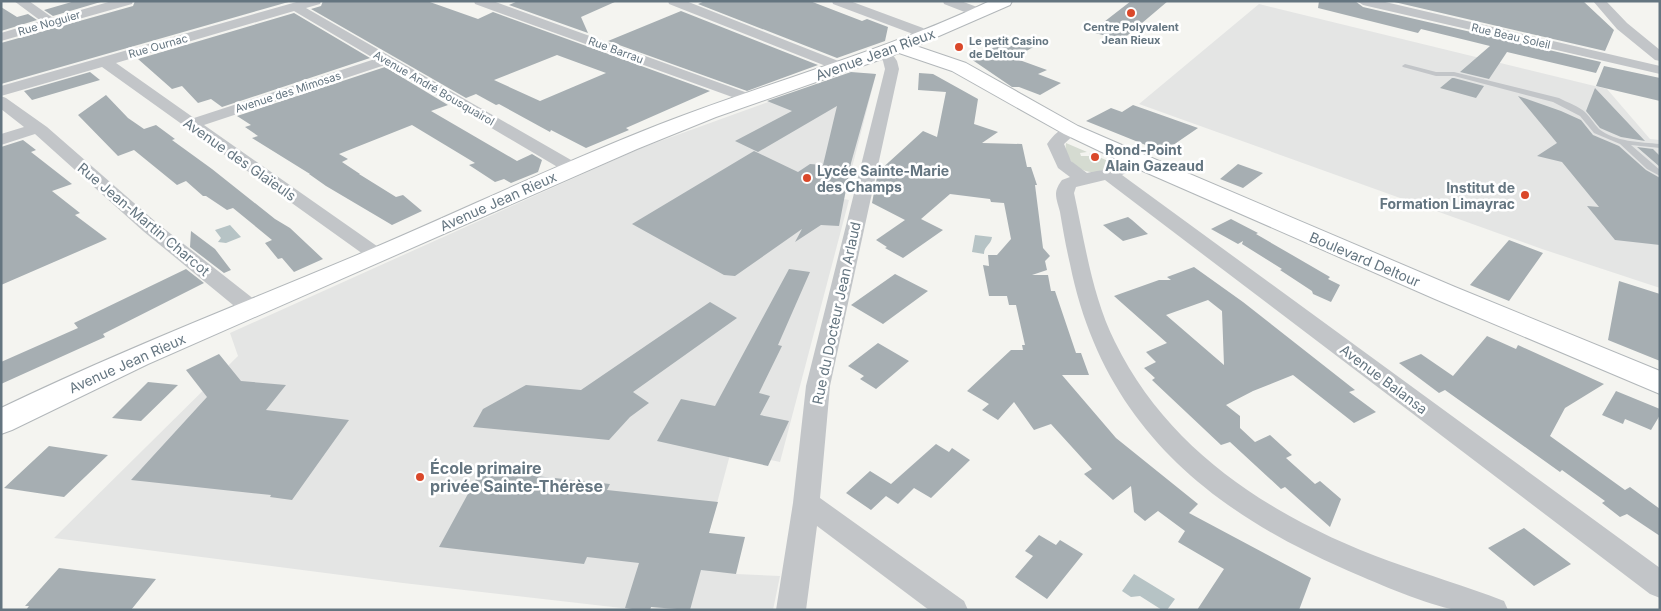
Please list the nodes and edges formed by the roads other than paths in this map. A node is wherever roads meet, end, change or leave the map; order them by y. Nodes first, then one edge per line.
1 (20, 1) edge
2 (126, 1) edge
3 (315, 1) edge
4 (480, 1) edge
5 (674, 1) edge
6 (838, 1) edge
7 (949, 1) edge
8 (1004, 1) edge
9 (1363, 1) edge
10 (1599, 1) edge
11 (296, 6) junction
12 (980, 14) junction
13 (52, 22) junction
14 (1, 37) edge
15 (924, 37) junction
16 (892, 49) junction
17 (1660, 57) edge
18 (386, 60) junction
19 (104, 61) junction
20 (1405, 66) dead end
21 (841, 67) junction
22 (959, 67) junction
23 (1660, 70) edge
24 (1, 91) edge
25 (751, 99) junction
26 (1, 101) edge
27 (190, 124) junction
28 (36, 128) junction
29 (1071, 130) junction
30 (1, 140) edge
31 (1623, 142) junction
32 (1660, 146) edge
33 (1137, 160) junction
34 (572, 168) junction
35 (1109, 174) junction
36 (1660, 174) edge
37 (1083, 179) junction
38 (377, 255) junction
39 (252, 309) junction
40 (1660, 384) edge
41 (1, 422) edge
42 (806, 503) junction
43 (1660, 585) edge
44 (791, 610) edge
45 (953, 610) edge
46 (1493, 610) edge

1 - 13 street
2 - 13 street, Rue Noguier
3 - 11 street, Rue Ournac
4 - 25 street, Rue Barrau
5 - 21 street
6 - 15 street
7 - 12 street
8 - 12 main road, Avenue Jean Rieux
9 - 23 street, Rue Beau Soleil
10 - 17 street
11 - 18 street, Avenue André Bousquairol
11 - 19 street, Rue Ournac
12 - 15 main road, Avenue Jean Rieux
13 - 14 street, Rue Noguier
15 - 16 main road, Avenue Jean Rieux
15 - 22 main road, Boulevard Deltour
16 - 21 main road, Avenue Jean Rieux
16 - 22 main road, Boulevard Deltour
16 - 42 street, Rue du Docteur Jean Arlaud
18 - 27 street, Avenue des Mimosas
18 - 34 street, Avenue André Bousquairol
19 - 24 street, Rue Ournac
19 - 27 street, Avenue des Glaïeuls
20 - 31 lane
21 - 25 main road, Avenue Jean Rieux
22 - 29 main road, Boulevard Deltour
25 - 34 main road, Avenue Jean Rieux
26 - 28 street, Rue Jean-Martin Charcot
27 - 38 street, Avenue des Glaïeuls
28 - 30 street
28 - 39 street, Rue Jean-Martin Charcot
29 - 33 main road, Boulevard Deltour
29 - 37 street
31 - 32 lane
31 - 36 lane
33 - 35 street
33 - 40 main road, Boulevard Deltour
34 - 38 main road, Avenue Jean Rieux
35 - 37 street
35 - 43 street, Avenue Balansa
37 - 46 street
38 - 39 main road, Avenue Jean Rieux
39 - 41 main road, Avenue Jean Rieux
42 - 44 street, Rue du Docteur Jean Arlaud
42 - 45 street

